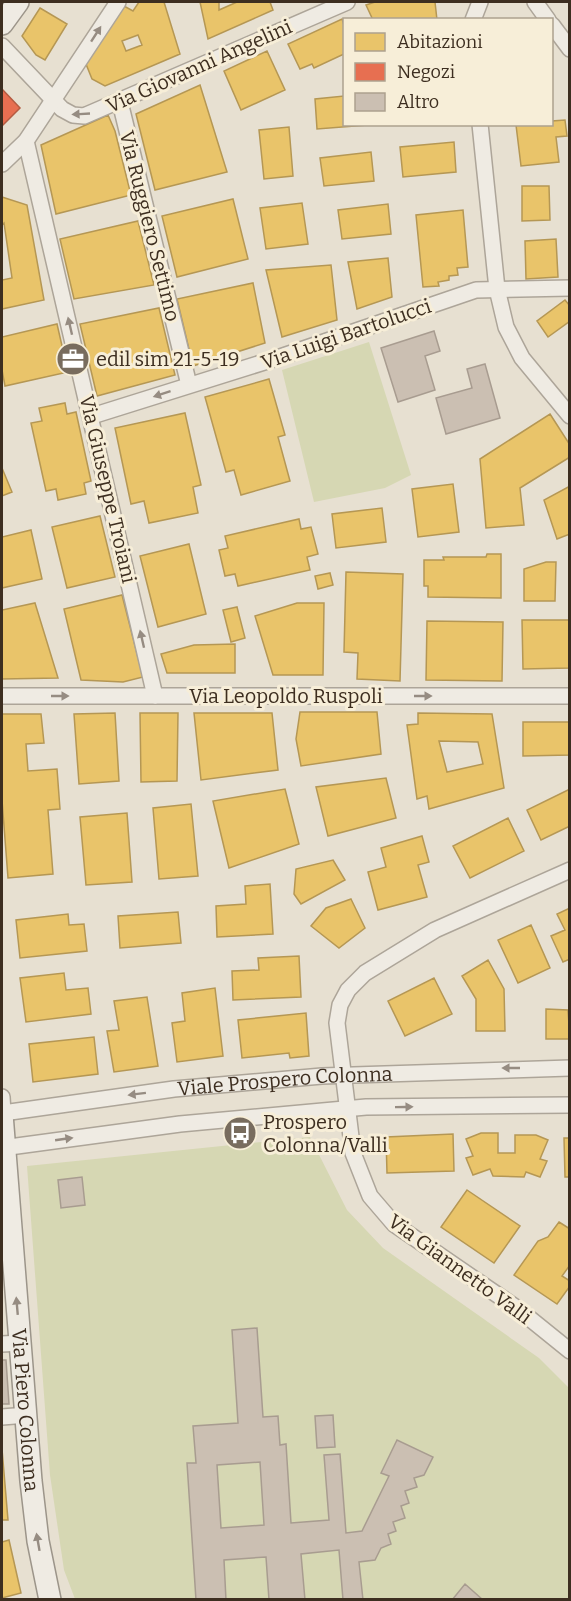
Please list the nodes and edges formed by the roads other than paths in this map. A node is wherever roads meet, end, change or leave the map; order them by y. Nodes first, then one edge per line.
1 (18, 2) edge
2 (118, 2) edge
3 (347, 2) edge
4 (480, 2) edge
5 (535, 2) edge
6 (474, 18) edge
7 (547, 18) edge
8 (2, 24) edge
9 (553, 26) edge
10 (2, 46) edge
11 (570, 49) edge
12 (53, 101) junction
13 (120, 102) junction
14 (480, 126) edge
15 (26, 141) junction
16 (2, 164) edge
17 (570, 288) edge
18 (497, 289) junction
19 (189, 385) junction
20 (92, 416) junction
21 (570, 417) edge
22 (2, 696) edge
23 (155, 696) junction
24 (570, 696) edge
25 (570, 870) edge
26 (570, 1068) edge
27 (342, 1074) junction
28 (570, 1105) edge
29 (2, 1108) edge
30 (346, 1109) junction
31 (4, 1148) edge
32 (7, 1243) edge
33 (11, 1344) edge
34 (570, 1351) edge
35 (27, 1415) junction
36 (2, 1417) edge
37 (50, 1599) edge

1 - 8 street
12 -> 2 street
3 - 13 street, Via Giovanni Angelini
4 - 6 street
5 - 7 street
9 - 11 street
10 - 12 street
13 -> 12 street, Via Giovanni Angelini
12 - 15 street
13 - 19 street, Via Ruggiero Settimo
14 - 18 street
15 - 16 street
20 -> 15 street, Via Giuseppe Troiani
17 - 18 street, Via Luigi Bartolucci
18 - 19 street, Via Luigi Bartolucci
18 - 21 street
19 -> 20 street, Via Luigi Bartolucci
23 -> 20 street, Via Giuseppe Troiani
22 -> 23 street, Via Leopoldo Ruspoli
23 -> 24 street, Via Leopoldo Ruspoli
25 - 27 street, Via Giannetto Valli
26 -> 27 street, Viale Prospero Colonna
27 -> 29 street, Viale Prospero Colonna
27 - 30 street, Via Giannetto Valli
30 -> 28 street, Viale Prospero Colonna
29 - 31 street, Via Piero Colonna
31 -> 30 street, Viale Prospero Colonna
30 - 34 street, Via Giannetto Valli
31 - 32 street, Via Piero Colonna
33 -> 32 street, Via Piero Colonna
33 - 35 street, Via Piero Colonna
35 - 36 street
37 -> 35 street, Via Piero Colonna

